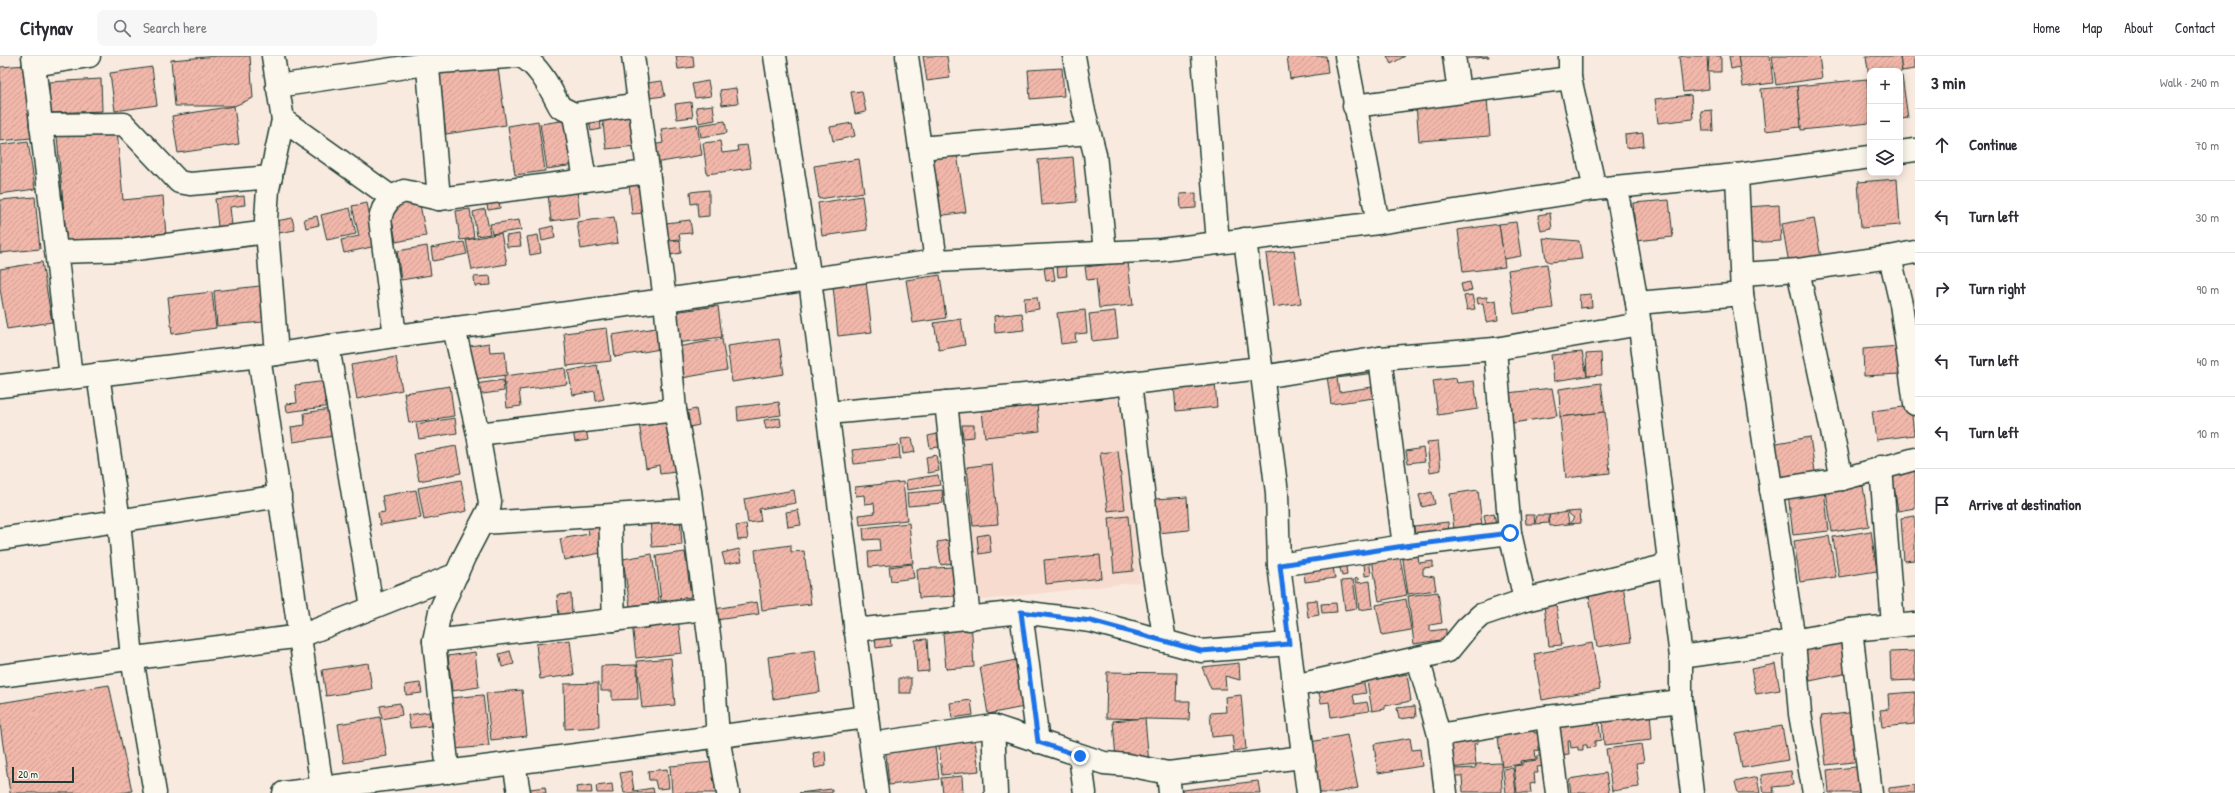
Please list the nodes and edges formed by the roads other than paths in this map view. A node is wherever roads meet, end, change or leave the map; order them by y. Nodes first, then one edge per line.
1 (89, 56) edge
2 (273, 56) edge
3 (633, 56) edge
4 (775, 56) edge
5 (907, 56) edge
6 (1074, 56) edge
7 (1203, 56) edge
8 (1346, 56) edge
9 (1454, 56) edge
10 (1570, 56) edge
11 (33, 60) edge
12 (427, 60) edge
13 (1570, 78) junction
14 (277, 86) junction
15 (1459, 92) junction
16 (638, 104) junction
17 (1354, 106) junction
18 (574, 114) junction
19 (283, 120) junction
20 (41, 125) junction
21 (1089, 133) junction
22 (920, 148) junction
23 (1915, 150) edge
24 (1903, 152) edge
25 (1867, 156) edge
26 (648, 172) junction
27 (1737, 175) junction
28 (271, 177) junction
29 (585, 180) junction
30 (1605, 188) junction
31 (391, 197) junction
32 (439, 199) junction
33 (1378, 223) junction
34 (267, 232) junction
35 (1245, 239) junction
36 (1218, 243) junction
37 (56, 252) junction
38 (1105, 252) junction
39 (1915, 252) edge
40 (1890, 257) junction
41 (936, 261) junction
42 (1798, 270) junction
43 (810, 280) junction
44 (1742, 284) junction
45 (665, 300) junction
46 (1637, 303) junction
47 (1640, 324) junction
48 (454, 328) junction
49 (395, 336) junction
50 (328, 346) junction
51 (1495, 349) junction
52 (268, 355) junction
53 (1380, 358) junction
54 (1262, 372) junction
55 (98, 374) junction
56 (72, 377) junction
57 (1130, 383) junction
58 (0, 386) edge
59 (946, 402) junction
60 (1915, 404) edge
61 (675, 410) junction
62 (828, 413) junction
63 (478, 434) junction
64 (1915, 459) edge
65 (1881, 467) junction
66 (1842, 479) junction
67 (1771, 490) junction
68 (280, 496) junction
69 (692, 510) junction
70 (610, 516) junction
71 (119, 521) junction
72 (482, 523) junction
73 (1510, 533) junction
74 (0, 539) edge
75 (1404, 546) junction
76 (1280, 565) junction
77 (1670, 566) junction
78 (457, 574) junction
79 (1525, 600) junction
80 (372, 608) junction
81 (705, 610) junction
82 (1021, 612) junction
83 (969, 618) junction
84 (614, 620) junction
85 (1915, 624) edge
86 (1893, 625) junction
87 (856, 630) junction
88 (1851, 630) junction
89 (301, 636) junction
90 (434, 641) junction
91 (1165, 641) junction
92 (1794, 641) junction
93 (1289, 644) junction
94 (1681, 657) junction
95 (132, 658) junction
96 (1418, 658) junction
97 (0, 676) edge
98 (1294, 686) junction
99 (1681, 701) junction
100 (867, 717) junction
101 (1546, 717) junction
102 (993, 726) junction
103 (1439, 735) junction
104 (718, 737) junction
105 (1038, 742) junction
106 (871, 744) junction
107 (1080, 756) junction
108 (1303, 757) junction
109 (514, 763) junction
110 (448, 772) junction
111 (1169, 783) edge
112 (395, 786) edge
113 (322, 788) junction
114 (155, 793) edge
115 (284, 793) edge
116 (519, 793) edge
117 (728, 793) edge
118 (877, 793) edge
119 (996, 793) edge
120 (1085, 793) edge
121 (1308, 793) edge
122 (1446, 793) edge
123 (1557, 793) edge
124 (1692, 793) edge
125 (1814, 793) edge
126 (1871, 793) edge

1 - 11 street
2 - 14 street
3 - 16 street
4 - 43 street
5 - 22 street
6 - 21 street
7 - 36 street
8 - 17 street
9 - 15 street
10 - 13 street
11 - 20 street
12 - 14 street
12 - 18 street
12 - 32 street
13 - 15 street
13 - 30 street
14 - 19 street
15 - 17 street
16 - 18 street
16 - 26 street
17 - 33 street
18 - 29 street
19 - 28 street
19 - 31 street
20 - 28 street
20 - 37 street
21 - 22 street
21 - 38 street
22 - 41 street
23 - 24 street
25 - 27 street
26 - 29 street
26 - 45 street
27 - 30 street
27 - 44 street
28 - 34 street
29 - 32 street
30 - 33 street
30 - 46 street
31 - 32 street
31 - 49 street
33 - 35 street
34 - 37 street
34 - 52 street
35 - 36 street
35 - 54 street
36 - 38 street
37 - 56 street
38 - 41 street
39 - 40 street
40 - 42 street
40 - 60 street
41 - 43 street
42 - 44 street
42 - 66 street
43 - 45 street
43 - 62 street
44 - 46 street
44 - 67 street
45 - 48 street
45 - 61 street
46 - 47 street
47 - 51 street
47 - 77 street
48 - 49 street
48 - 63 street
49 - 50 street
50 - 52 street
50 - 80 street
51 - 53 street
51 - 73 street
52 - 55 street
52 - 68 street
53 - 54 street
53 - 75 street
54 - 57 street
54 - 76 street
55 - 56 street
55 - 71 street
56 - 58 street
57 - 59 street
57 - 91 street
59 - 62 street
59 - 83 street
61 - 63 street
61 - 69 street
62 - 87 street
63 - 72 street
64 - 65 street
65 - 66 street
65 - 86 street
66 - 67 street
67 - 92 street
68 - 71 street
68 - 89 street
69 - 70 street
69 - 81 street
70 - 72 street
70 - 84 street
71 - 74 street
71 - 95 street
72 - 78 street
73 - 75 street
73 - 79 street
75 - 76 street
76 - 93 street
77 - 79 street
77 - 94 street
78 - 80 street
78 - 90 street
79 - 96 street
80 - 89 street
81 - 84 street
81 - 104 street
82 - 83 street
82 - 91 street
82 - 105 street
83 - 87 street
84 - 90 street
85 - 86 street
86 - 88 street
87 - 100 street
88 - 92 street
88 - 126 street
89 - 95 street
89 - 113 street
90 - 110 street
91 - 93 street
92 - 94 street
92 - 125 street
93 - 98 street
94 - 99 street
95 - 97 street
95 - 114 street
96 - 98 street
96 - 103 street
98 - 108 street
99 - 101 street
99 - 124 street
100 - 104 street
100 - 106 street
101 - 103 street
101 - 123 street
102 - 105 street
102 - 106 street
102 - 119 street
103 - 122 street
104 - 109 street
104 - 117 street
105 - 107 street
106 - 118 street
107 - 111 street
107 - 120 street
108 - 111 street
108 - 121 street
109 - 110 street
109 - 116 street
110 - 112 street
112 - 113 street
113 - 115 street

